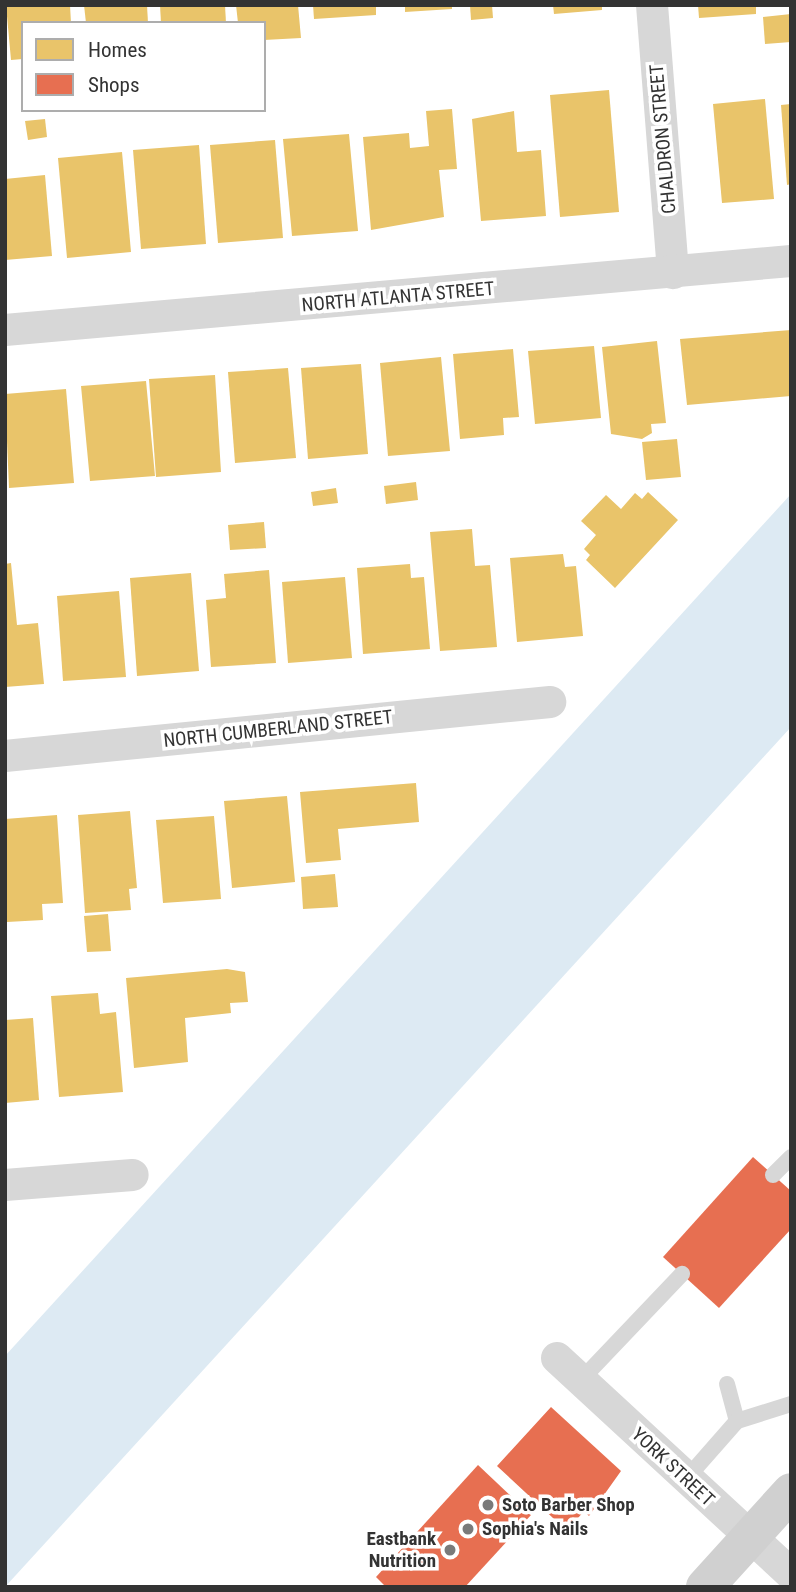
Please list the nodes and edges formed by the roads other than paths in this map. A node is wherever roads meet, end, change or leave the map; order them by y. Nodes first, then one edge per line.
1 (652, 5) edge
2 (791, 261) edge
3 (673, 273) junction
4 (5, 330) edge
5 (550, 702) dead end
6 (5, 756) edge
7 (791, 1157) edge
8 (134, 1175) dead end
9 (774, 1175) dead end
10 (5, 1185) edge
11 (682, 1274) dead end
12 (556, 1358) dead end
13 (580, 1381) junction
14 (727, 1384) dead end
15 (791, 1404) edge
16 (737, 1420) junction
17 (686, 1479) junction
18 (791, 1492) edge
19 (748, 1536) junction
20 (791, 1574) edge
21 (705, 1587) edge

1 - 3 street, CHALDRON STREET
2 - 3 street, NORTH ATLANTA STREET
3 - 4 street, NORTH ATLANTA STREET
5 - 6 street, NORTH CUMBERLAND STREET
7 - 9 lane
8 - 10 street
11 - 13 lane
12 - 13 street, YORK STREET
13 - 17 street, YORK STREET
14 - 16 lane
15 - 16 lane
16 - 17 lane
17 - 19 street, YORK STREET
18 - 19 main road
19 - 20 street, YORK STREET
19 - 21 main road

